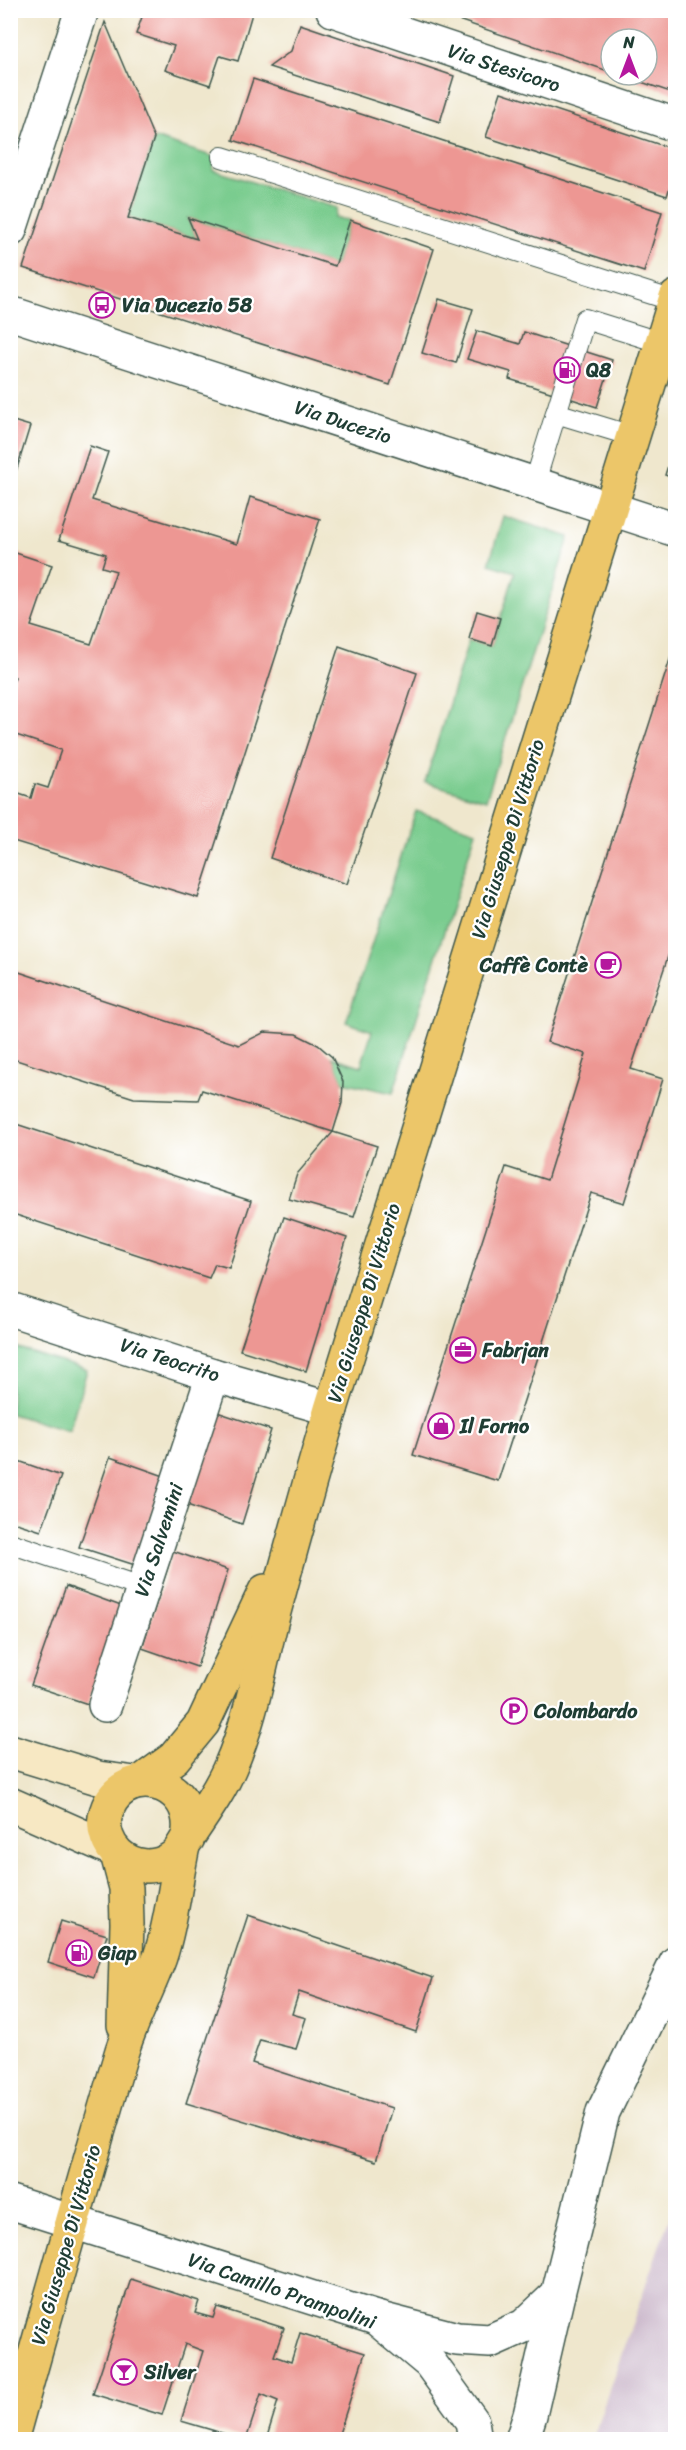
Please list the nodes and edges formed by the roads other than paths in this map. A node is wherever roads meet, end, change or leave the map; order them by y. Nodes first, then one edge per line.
1 (82, 10) edge
2 (333, 10) edge
3 (675, 125) edge
4 (222, 157) dead end
5 (10, 230) edge
6 (675, 299) edge
7 (10, 313) edge
8 (662, 343) junction
9 (556, 413) junction
10 (632, 436) junction
11 (534, 485) junction
12 (610, 510) junction
13 (675, 530) edge
14 (10, 1309) edge
15 (213, 1375) junction
16 (331, 1409) junction
17 (298, 1519) junction
18 (10, 1543) edge
19 (144, 1588) junction
20 (105, 1705) dead end
21 (10, 1751) edge
22 (138, 1783) junction
23 (10, 1804) edge
24 (185, 1842) junction
25 (116, 1852) junction
26 (675, 1963) edge
27 (122, 2050) junction
28 (10, 2202) edge
29 (71, 2222) junction
30 (558, 2294) junction
31 (376, 2318) junction
32 (11, 2439) edge
33 (476, 2439) edge
34 (522, 2439) edge

1 - 5 street
2 - 3 street, Via Stesicoro
4 - 6 lane
6 - 8 main road, Via Giuseppe Di Vittorio
7 - 11 street, Via Ducezio
8 - 9 lane
8 - 10 main road, Via Giuseppe Di Vittorio
9 - 10 lane
9 - 11 lane
10 - 12 main road, Via Giuseppe Di Vittorio
11 - 12 street, Via Ducezio
12 - 13 street, Via Ducezio
12 - 16 main road, Via Giuseppe Di Vittorio
14 - 15 street, Via Teocrito
15 - 16 street, Via Teocrito
15 - 19 street, Via Salvemini
16 - 17 main road, Via Giuseppe Di Vittorio
17 - 22 main road
17 - 24 main road
18 - 19 lane
19 - 20 street, Via Salvemini
21 - 22 main road
22 - 24 main road
22 - 25 main road
23 - 25 main road
24 - 25 main road
24 - 27 main road
25 - 27 main road
26 - 30 street
27 - 29 main road, Via Giuseppe Di Vittorio
28 - 29 street, Via Camillo Prampolini
29 - 31 street, Via Camillo Prampolini
29 - 32 main road, Via Giuseppe Di Vittorio
30 - 31 street
30 - 34 street
31 - 33 street, Via Camillo Prampolini

